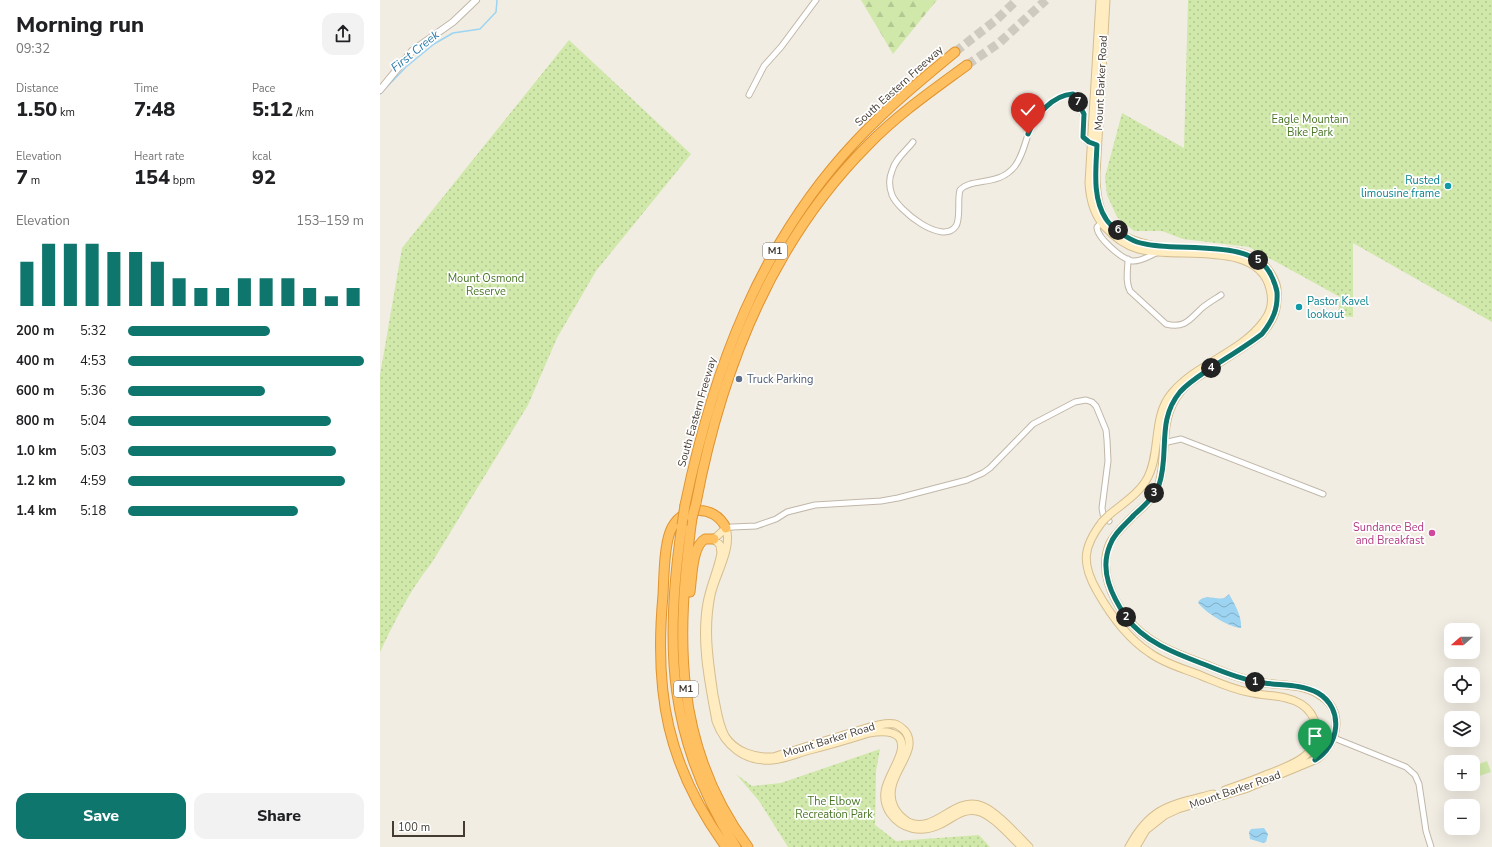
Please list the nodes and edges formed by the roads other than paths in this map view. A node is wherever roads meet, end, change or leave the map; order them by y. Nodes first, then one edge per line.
1 (476, 0) edge
2 (816, 0) edge
3 (1100, 0) edge
4 (1106, 0) edge
5 (955, 52) tunnel mouth
6 (967, 65) tunnel mouth
7 (380, 90) edge
8 (749, 95) dead end
9 (913, 142) dead end
10 (1094, 144) junction
11 (1103, 221) junction
12 (1158, 252) junction
13 (1128, 260) junction
14 (1221, 295) dead end
15 (1161, 443) junction
16 (1323, 494) dead end
17 (1107, 519) junction
18 (728, 528) junction
19 (714, 539) junction
20 (1317, 732) junction
21 (1334, 738) junction
22 (1314, 746) junction
23 (698, 751) junction
24 (726, 847) edge
25 (736, 847) edge
26 (748, 847) edge
27 (1022, 847) edge
28 (1029, 847) edge
29 (1129, 847) edge
30 (1136, 847) edge
31 (1431, 847) edge

1 - 7 street
2 - 8 street
3 - 10 main road, Mount Barker Road
4 - 10 main road, Mount Barker Road
5 - 25 highway, South Eastern Freeway / M1, bridge
6 - 23 highway, South Eastern Freeway / M1, bridge
9 - 10 street
10 - 11 main road, Mount Barker Road
11 - 12 main road, Mount Barker Road
11 - 13 street
11 - 15 main road, Mount Barker Road
12 - 13 street
12 - 15 main road, Mount Barker Road
13 - 14 street
15 - 16 street
15 - 17 main road, Mount Barker Road
15 - 21 main road, Mount Barker Road
17 - 18 street
17 - 20 main road, Mount Barker Road
18 - 19 main road
18 - 24 highway
18 - 28 main road, Mount Barker Road
19 - 23 highway
19 - 27 main road, Mount Barker Road
20 - 21 main road
20 - 22 main road, Mount Barker Road
21 - 22 main road
21 - 30 main road, Mount Barker Road
21 - 31 street
22 - 29 main road, Mount Barker Road
23 - 26 highway, South Eastern Freeway / M1

